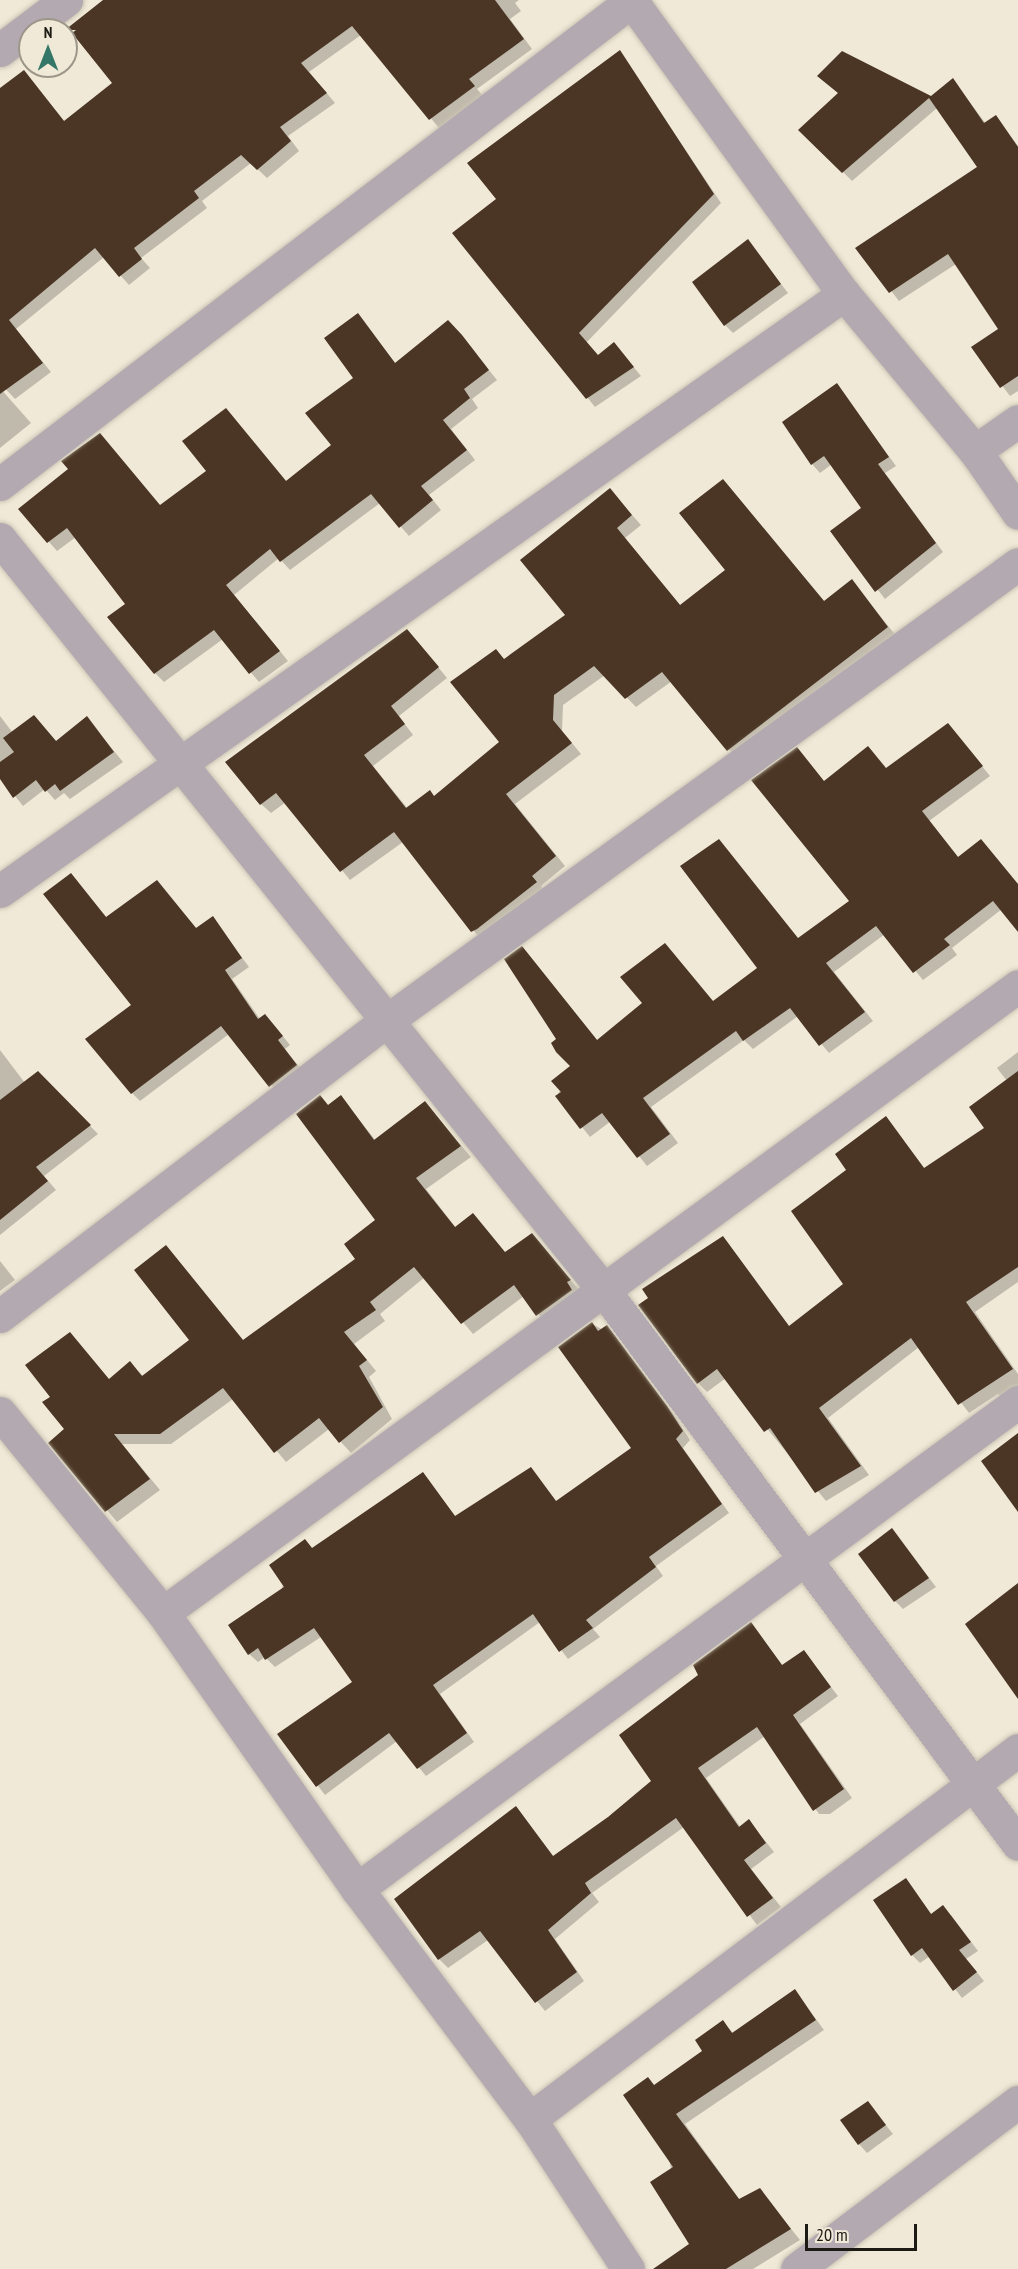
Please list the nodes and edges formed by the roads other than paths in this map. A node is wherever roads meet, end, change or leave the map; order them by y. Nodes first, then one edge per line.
1 (66, 0) edge
2 (631, 0) edge
3 (0, 50) edge
4 (844, 294) junction
5 (1018, 421) edge
6 (975, 452) junction
7 (0, 484) edge
8 (1018, 513) edge
9 (0, 539) edge
10 (1018, 564) edge
11 (181, 761) junction
12 (0, 891) edge
13 (1018, 986) edge
14 (389, 1019) junction
15 (602, 1288) junction
16 (0, 1316) edge
17 (1018, 1402) edge
18 (0, 1413) edge
19 (802, 1560) junction
20 (163, 1613) junction
21 (1018, 1750) edge
22 (970, 1785) junction
23 (1018, 1844) edge
24 (357, 1889) junction
25 (1018, 2102) edge
26 (530, 2119) junction
27 (627, 2269) edge
28 (797, 2269) edge

1 - 3 street
2 - 4 street
2 - 7 street
4 - 6 street
4 - 11 street
5 - 6 street
6 - 8 street
9 - 11 street
10 - 14 street
11 - 12 street
11 - 14 street
13 - 15 street
14 - 15 street
14 - 16 street
15 - 19 street
15 - 20 street
17 - 19 street
18 - 20 street
19 - 22 street
19 - 24 street
20 - 24 street
21 - 22 street
22 - 23 street
22 - 26 street
24 - 26 street
25 - 28 street
26 - 27 street

